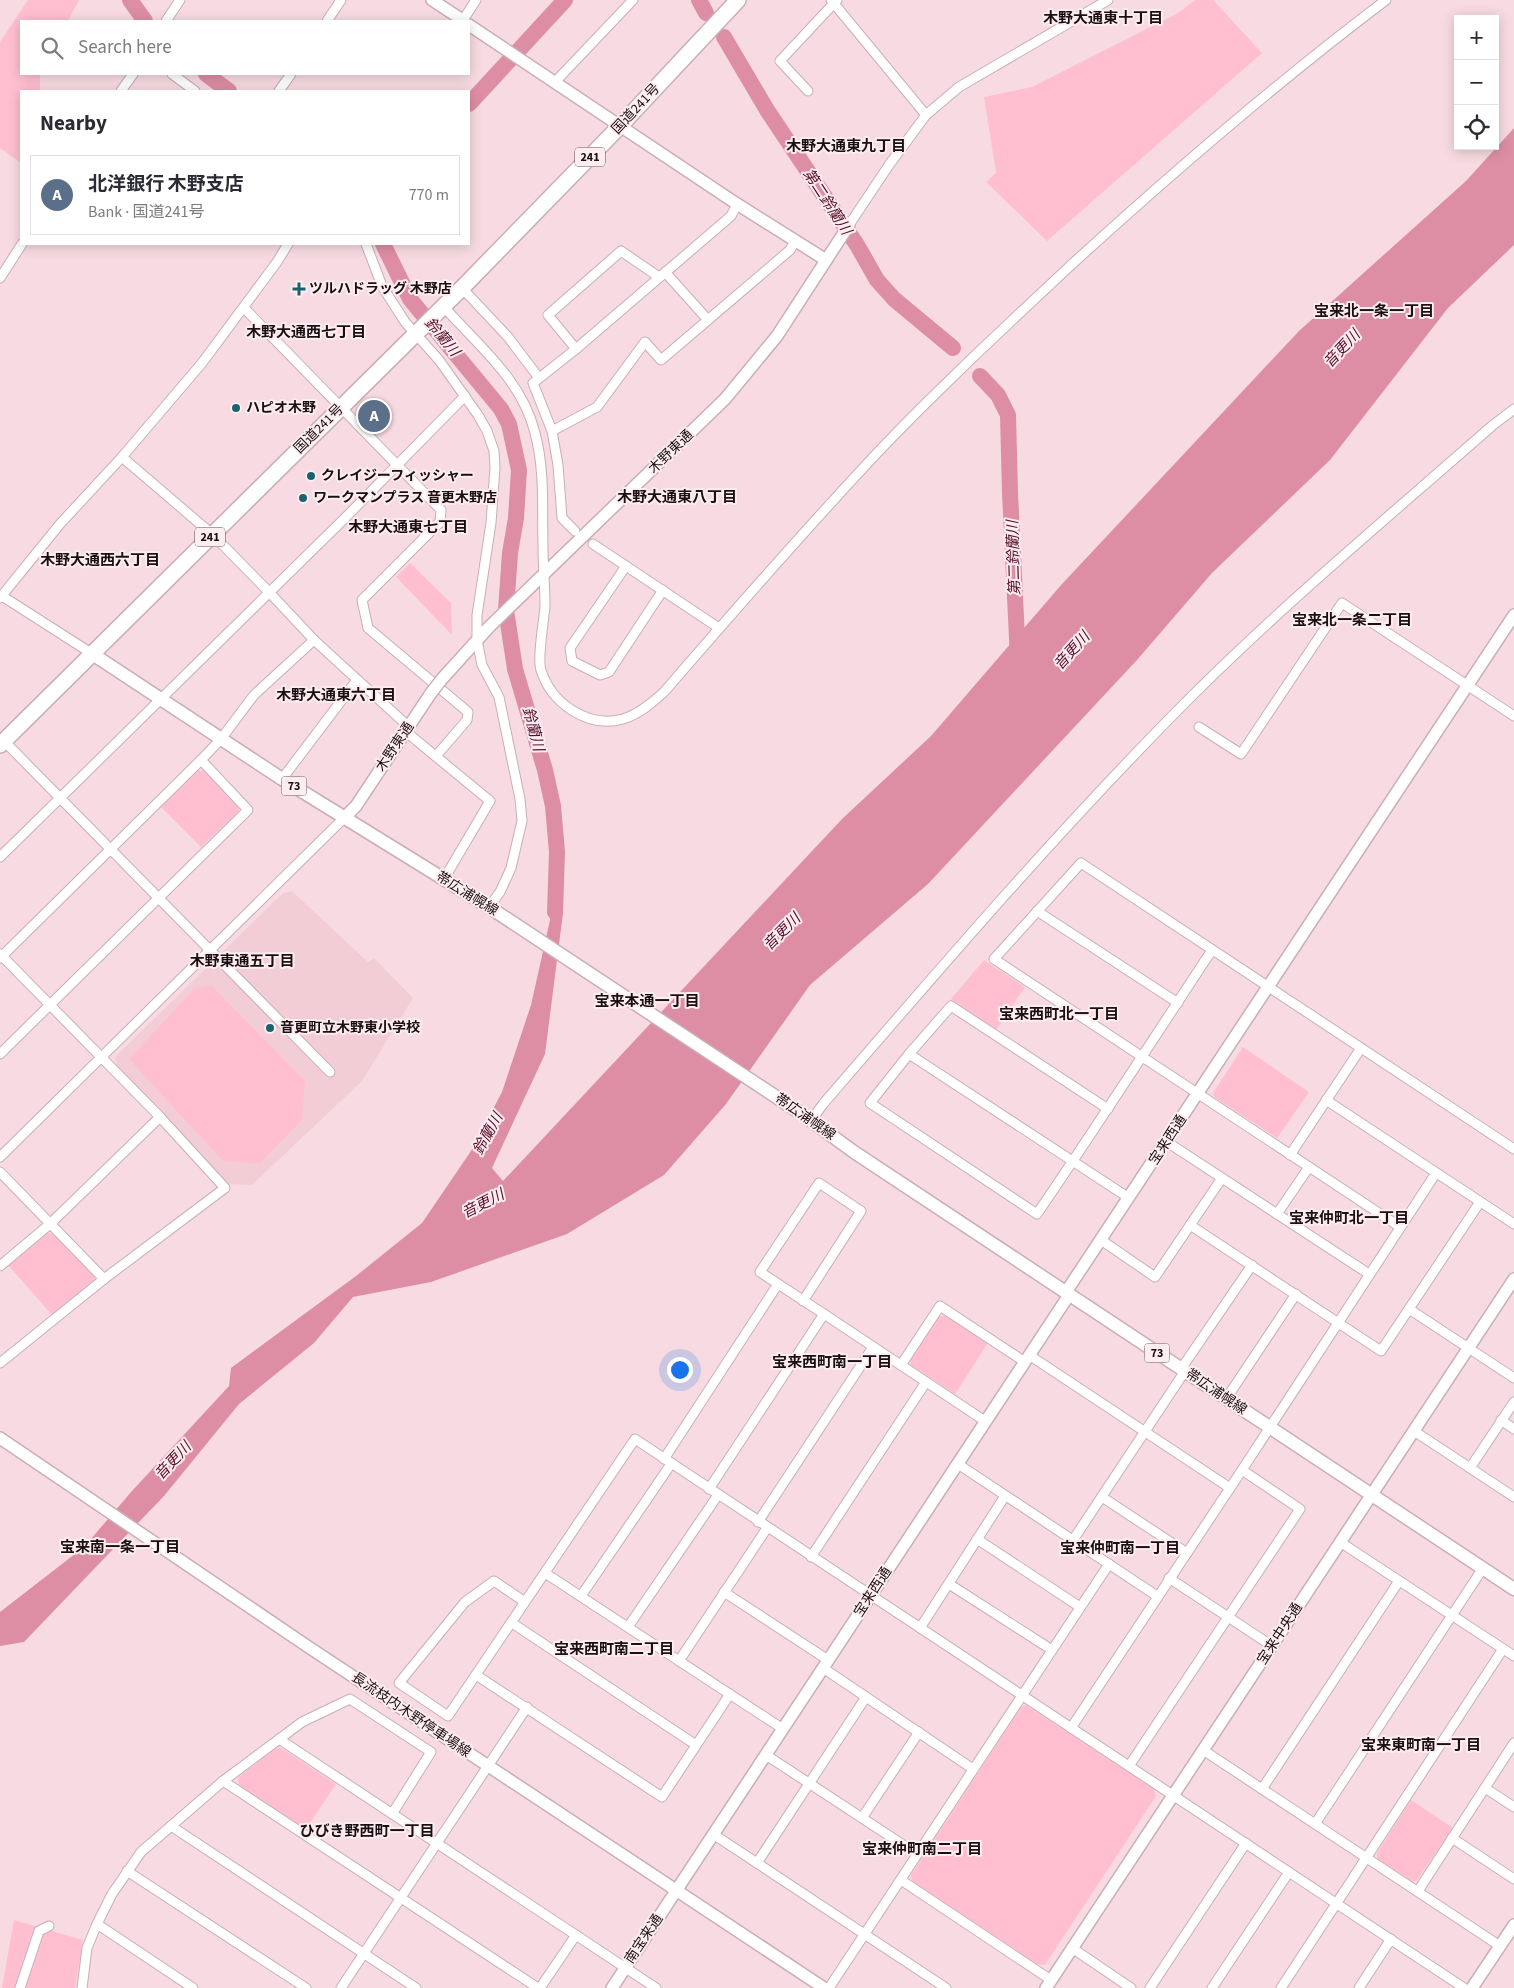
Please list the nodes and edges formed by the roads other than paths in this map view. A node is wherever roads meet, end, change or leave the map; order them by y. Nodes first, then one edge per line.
1 (180, 0) edge
2 (341, 0) edge
3 (432, 0) edge
4 (476, 0) edge
5 (633, 0) edge
6 (738, 0) edge
7 (1108, 0) edge
8 (1386, 0) edge
9 (834, 1) edge
10 (167, 20) edge
11 (328, 20) edge
12 (462, 20) edge
13 (466, 20) edge
14 (470, 25) edge
15 (132, 75) edge
16 (173, 75) edge
17 (290, 75) edge
18 (555, 82) junction
19 (122, 90) edge
20 (194, 90) edge
21 (280, 90) edge
22 (808, 91) dead end
23 (926, 115) junction
24 (620, 126) junction
25 (737, 204) junction
26 (846, 230) joint
27 (795, 241) junction
28 (21, 245) edge
29 (287, 245) edge
30 (366, 245) edge
31 (826, 260) junction
32 (662, 274) junction
33 (0, 278) edge
34 (462, 288) junction
35 (244, 308) junction
36 (441, 309) junction
37 (708, 320) junction
38 (418, 331) junction
39 (576, 349) junction
40 (539, 378) junction
41 (465, 396) junction
42 (342, 407) junction
43 (1514, 409) edge
44 (552, 430) junction
45 (122, 457) junction
46 (398, 465) junction
47 (575, 531) dead end
48 (213, 535) junction
49 (593, 544) dead end
50 (626, 566) junction
51 (543, 576) junction
52 (663, 590) junction
53 (270, 592) junction
54 (1, 597) edge
55 (1514, 615) edge
56 (720, 628) junction
57 (314, 640) junction
58 (477, 640) junction
59 (92, 653) junction
60 (357, 680) junction
61 (1467, 686) junction
62 (160, 698) junction
63 (1514, 716) edge
64 (1199, 727) dead end
65 (407, 729) junction
66 (221, 739) junction
67 (2, 743) edge
68 (436, 756) junction
69 (201, 760) junction
70 (282, 779) junction
71 (60, 798) junction
72 (344, 818) junction
73 (110, 850) junction
74 (0, 857) edge
75 (444, 879) junction
76 (158, 898) junction
77 (494, 910) junction
78 (1036, 911) junction
79 (210, 950) junction
80 (1212, 950) junction
81 (1, 956) edge
82 (1268, 988) junction
83 (1178, 1003) junction
84 (50, 1005) junction
85 (1361, 1048) junction
86 (0, 1054) edge
87 (909, 1054) junction
88 (1142, 1057) junction
89 (102, 1058) junction
90 (330, 1072) dead end
91 (1198, 1094) junction
92 (1326, 1100) junction
93 (1108, 1109) junction
94 (160, 1117) junction
95 (807, 1118) junction
96 (1167, 1142) junction
97 (1514, 1149) edge
98 (1290, 1155) junction
99 (0, 1157) edge
100 (1073, 1161) junction
101 (1309, 1167) junction
102 (0, 1172) edge
103 (1436, 1173) junction
104 (1222, 1178) junction
105 (1129, 1198) junction
106 (1480, 1202) junction
107 (1277, 1214) junction
108 (50, 1224) junction
109 (1514, 1224) edge
110 (1190, 1225) junction
111 (1400, 1228) junction
112 (1101, 1240) junction
113 (1252, 1265) junction
114 (0, 1266) edge
115 (1369, 1274) junction
116 (104, 1279) junction
117 (1514, 1280) edge
118 (778, 1284) junction
119 (1067, 1294) junction
120 (1296, 1294) junction
121 (802, 1300) junction
122 (1409, 1309) junction
123 (824, 1314) junction
124 (1338, 1322) junction
125 (873, 1347) junction
126 (1469, 1348) junction
127 (1027, 1358) junction
128 (0, 1363) edge
129 (901, 1365) junction
130 (1183, 1370) junction
131 (1514, 1378) edge
132 (926, 1382) junction
133 (1226, 1399) junction
134 (1514, 1402) edge
135 (1501, 1420) junction
136 (985, 1421) junction
137 (1270, 1428) junction
138 (1514, 1429) edge
139 (1144, 1431) junction
140 (1414, 1431) junction
141 (0, 1438) edge
142 (668, 1461) junction
143 (958, 1464) junction
144 (1470, 1468) junction
145 (1242, 1470) junction
146 (1230, 1488) junction
147 (709, 1489) junction
148 (1372, 1494) junction
149 (718, 1495) junction
150 (1005, 1496) junction
151 (1102, 1497) junction
152 (1514, 1497) edge
153 (758, 1522) junction
154 (767, 1528) junction
155 (977, 1539) junction
156 (1072, 1540) junction
157 (1340, 1542) junction
158 (1187, 1554) junction
159 (811, 1557) junction
160 (1109, 1564) junction
161 (1483, 1568) junction
162 (544, 1573) junction
163 (1169, 1578) junction
164 (1399, 1580) junction
165 (949, 1584) junction
166 (1514, 1588) edge
167 (724, 1592) junction
168 (581, 1596) junction
169 (870, 1596) junction
170 (1158, 1596) junction
171 (525, 1602) junction
172 (1080, 1607) junction
173 (1451, 1616) junction
174 (1228, 1618) junction
175 (512, 1623) junction
176 (628, 1627) junction
177 (920, 1628) junction
178 (1272, 1646) junction
179 (1503, 1649) junction
180 (1052, 1650) junction
181 (1514, 1656) edge
182 (679, 1660) junction
183 (825, 1664) junction
184 (476, 1675) junction
185 (730, 1694) junction
186 (1022, 1696) junction
187 (866, 1697) junction
188 (527, 1707) junction
189 (1071, 1728) junction
190 (783, 1729) junction
191 (919, 1732) junction
192 (279, 1739) junction
193 (1514, 1743) edge
194 (696, 1745) junction
195 (1203, 1750) junction
196 (766, 1755) junction
197 (488, 1766) junction
198 (1129, 1766) junction
199 (973, 1769) junction
200 (223, 1781) junction
201 (809, 1783) junction
202 (1485, 1788) junction
203 (1262, 1789) junction
204 (1173, 1796) junction
205 (1514, 1807) edge
206 (392, 1814) junction
207 (862, 1818) junction
208 (1315, 1824) junction
209 (171, 1826) junction
210 (713, 1834) junction
211 (1452, 1838) junction
212 (1246, 1843) junction
213 (436, 1844) junction
214 (917, 1854) junction
215 (1366, 1858) junction
216 (757, 1863) junction
217 (127, 1871) junction
218 (1289, 1872) junction
219 (1514, 1879) edge
220 (901, 1880) junction
221 (677, 1891) junction
222 (1418, 1891) junction
223 (400, 1898) junction
224 (1336, 1903) junction
225 (97, 1924) junction
226 (1514, 1925) edge
227 (49, 1926) dead end
228 (864, 1934) junction
229 (576, 1935) junction
230 (1391, 1939) junction
231 (1500, 1946) junction
232 (1072, 1948) junction
233 (364, 1954) junction
234 (625, 1967) junction
235 (1048, 1984) edge
236 (20, 1988) edge
237 (82, 1988) edge
238 (193, 1988) edge
239 (306, 1988) edge
240 (340, 1988) edge
241 (416, 1988) edge
242 (539, 1988) edge
243 (612, 1988) edge
244 (656, 1988) edge
245 (824, 1988) edge
246 (829, 1988) edge
247 (946, 1988) edge
248 (1131, 1988) edge
249 (1150, 1988) edge
250 (1212, 1988) edge
251 (1281, 1988) edge
252 (1359, 1988) edge
253 (1464, 1988) edge
254 (1472, 1988) edge

1 - 10 street
2 - 11 street
3 - 12 street
4 - 13 street
5 - 18 street
6 - 24 highway, 国道241号 / 241
7 - 23 street
8 - 56 street
9 - 22 street
9 - 23 street
14 - 18 street
15 - 19 street
16 - 20 street
17 - 21 street
18 - 24 street
23 - 26 street
24 - 25 street
24 - 34 highway, 国道241号 / 241
25 - 27 street
25 - 32 street
26 - 31 street, 木野東通
27 - 31 street
27 - 37 street
28 - 33 street
29 - 35 street
30 - 38 street
31 - 51 street, 木野東通
32 - 37 street
32 - 39 street
32 - 39 street
34 - 36 highway, 国道241号 / 241
34 - 40 street
35 - 42 street
35 - 45 street
36 - 38 highway, 国道241号 / 241
36 - 51 street
37 - 44 street
38 - 41 street
38 - 42 highway, 国道241号 / 241
39 - 40 street
40 - 44 street
41 - 46 street
41 - 58 street
42 - 46 street
42 - 48 highway, 国道241号 / 241
43 - 95 street
44 - 47 street
45 - 48 street
45 - 54 street
46 - 53 street
46 - 68 street
48 - 53 street
48 - 59 highway, 国道241号 / 241
49 - 50 street
50 - 52 street
50 - 52 street
51 - 56 street
51 - 58 street, 木野東通
52 - 56 street
53 - 57 street
53 - 62 street
54 - 59 street
55 - 61 street, 宝来西通
57 - 60 street
57 - 66 street
58 - 65 street, 木野東通, bridge
58 - 77 street
59 - 62 main road, 帯広浦幌線 / 73
59 - 67 highway, 国道241号 / 241
60 - 65 street
60 - 70 street
61 - 63 street
61 - 64 street
61 - 82 street, 宝来西通
62 - 66 main road, 帯広浦幌線 / 73
62 - 71 street
65 - 68 street
65 - 72 street, 木野東通
66 - 69 street
66 - 70 main road, 帯広浦幌線 / 73
67 - 71 street
68 - 75 street
69 - 73 street
69 - 76 street
70 - 72 main road, 帯広浦幌線 / 73
71 - 73 street
71 - 74 street
72 - 75 main road, 帯広浦幌線 / 73
72 - 79 street
73 - 76 street
73 - 81 street
75 - 77 main road, 帯広浦幌線 / 73
76 - 79 street
76 - 84 street
77 - 95 main road, 帯広浦幌線 / 73
78 - 80 street
78 - 83 street
78 - 88 street
79 - 89 street
79 - 90 street
80 - 82 street
80 - 83 street
81 - 84 street
82 - 85 street
82 - 91 street, 宝来西通
83 - 88 street
84 - 86 street
84 - 89 street
85 - 92 street
85 - 97 street
87 - 93 street
87 - 100 street
87 - 100 street
88 - 91 street
88 - 93 street
89 - 94 street
89 - 99 street
91 - 96 street, 宝来西通
91 - 98 street
92 - 98 street
92 - 103 street
93 - 100 street
94 - 108 street
94 - 116 street
95 - 119 main road, 帯広浦幌線 / 73
96 - 104 street
96 - 105 street, 宝来西通
98 - 101 street
100 - 105 street
101 - 107 street
101 - 111 street
102 - 108 street
103 - 106 street
103 - 111 street
104 - 107 street
104 - 110 street
105 - 112 street, 宝来西通
106 - 109 street
106 - 122 street
107 - 115 street
108 - 114 street
108 - 116 street
110 - 112 street
110 - 113 street
111 - 115 street
112 - 119 street, 宝来西通
113 - 120 street
113 - 130 street
115 - 124 street
116 - 128 street
117 - 126 street, 宝来中央通
118 - 121 street
118 - 121 street
118 - 142 street
119 - 127 street, 宝来西通
119 - 130 main road, 帯広浦幌線 / 73
120 - 124 street
120 - 133 street
121 - 123 street
122 - 124 street
122 - 126 street
123 - 125 street
123 - 147 street
124 - 137 street
125 - 129 street
125 - 153 street
126 - 131 street
126 - 140 street, 宝来中央通
127 - 129 street
127 - 136 street, 宝来西通
127 - 139 street
129 - 132 street
130 - 133 main road, 帯広浦幌線 / 73
130 - 139 street
132 - 136 street
132 - 159 street
133 - 137 main road, 帯広浦幌線 / 73
134 - 135 street
135 - 138 street
135 - 144 street
136 - 143 street, 宝来西通
137 - 145 street
137 - 148 main road, 帯広浦幌線 / 73
139 - 146 street
139 - 151 street
140 - 144 street
140 - 148 street, 宝来中央通
141 - 197 street, 長流枝内木野停車場線
142 - 147 street
142 - 162 street
142 - 168 street
143 - 150 street
143 - 169 street, 宝来西通
144 - 152 street
145 - 146 street
145 - 174 street
146 - 158 street
147 - 149 street
148 - 157 street, 宝来中央通
148 - 161 main road, 帯広浦幌線 / 73
149 - 153 street
149 - 176 street
150 - 155 street
150 - 156 street
151 - 156 street
151 - 158 street
153 - 154 street
154 - 159 street
154 - 167 street
155 - 165 street
155 - 172 street
156 - 160 street
157 - 164 street
157 - 178 street, 宝来中央通
158 - 163 street
159 - 169 street
160 - 170 street
160 - 172 street
161 - 166 main road, 帯広浦幌線 / 73
161 - 173 street
162 - 168 street
162 - 171 street
163 - 170 street
163 - 174 street
164 - 173 street
164 - 203 street
165 - 177 street
165 - 180 street
167 - 182 street
167 - 183 street
168 - 176 street
169 - 177 street
169 - 183 street, 宝来西通
170 - 189 street
171 - 175 street
171 - 184 street
172 - 180 street
173 - 179 street
173 - 208 street
174 - 178 street
174 - 198 street
175 - 184 street
175 - 194 street
176 - 182 street
177 - 186 street
178 - 195 street, 宝来中央通
179 - 181 street
179 - 215 street
180 - 186 street
182 - 185 street
183 - 187 street
183 - 190 street, 宝来西通
184 - 188 street
185 - 190 street
185 - 194 street
186 - 189 street
186 - 199 street
187 - 191 street
187 - 201 street
188 - 194 street
188 - 197 street
189 - 198 street
190 - 196 street, 宝来西通
191 - 199 street
191 - 207 street
192 - 200 street
192 - 206 street
192 - 206 street
193 - 202 street
195 - 203 street
195 - 204 street, 宝来中央通
196 - 201 street
196 - 210 street, 宝来西通
197 - 213 street
197 - 221 street, 長流枝内木野停車場線
198 - 204 street
199 - 214 street
200 - 209 street
200 - 223 street
201 - 207 street
201 - 216 street
202 - 205 street
202 - 211 street
203 - 208 street
204 - 212 street
204 - 232 street, 宝来中央通
206 - 213 street
207 - 214 street
208 - 215 street
209 - 217 street
209 - 233 street
210 - 216 street
210 - 221 street, 宝来西通
211 - 219 street
211 - 222 street
212 - 218 street
212 - 249 street
213 - 223 street
213 - 229 street
214 - 220 street
215 - 222 street
215 - 224 street
216 - 228 street
217 - 225 street
217 - 239 street
218 - 224 street
218 - 250 street
220 - 228 street
220 - 235 street
221 - 234 street, 南宝来通
221 - 245 street, 長流枝内木野停車場線
222 - 231 street
223 - 233 street
223 - 242 street
224 - 230 street
224 - 251 street
225 - 237 street
225 - 238 street
226 - 231 street
227 - 236 street
228 - 246 street
228 - 247 street
229 - 234 street
229 - 242 street
230 - 252 street
230 - 253 street
231 - 254 street
232 - 235 street, 宝来中央通
232 - 248 street
233 - 240 street
233 - 241 street
234 - 243 street, 南宝来通
234 - 244 street

